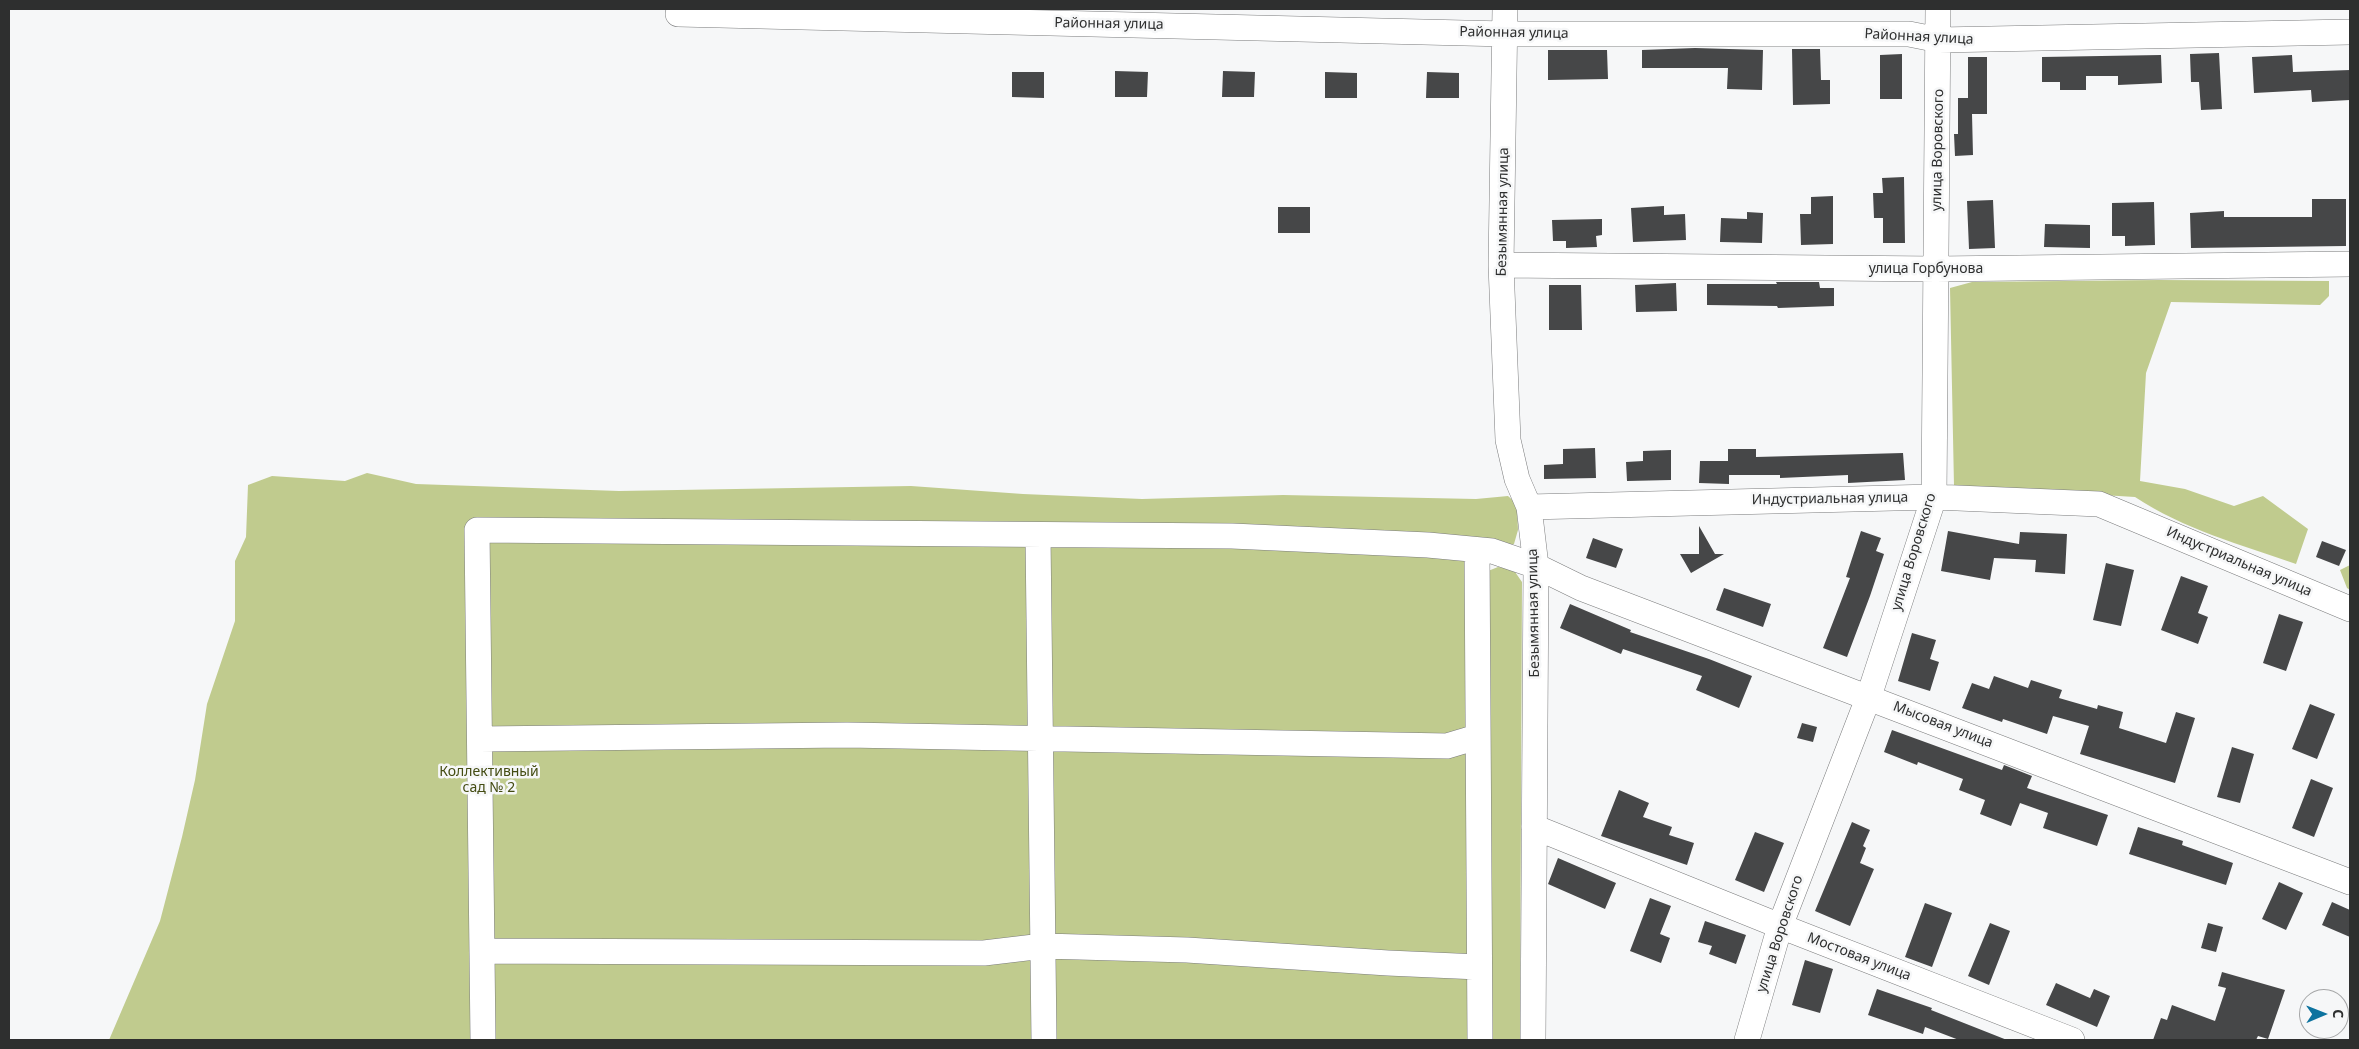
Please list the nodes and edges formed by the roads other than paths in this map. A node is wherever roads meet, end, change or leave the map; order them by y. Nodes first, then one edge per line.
1 (1506, 9) edge
2 (1938, 9) edge
3 (678, 14) dead end
4 (928, 14) edge
5 (2350, 32) edge
6 (1506, 34) junction
7 (1939, 40) junction
8 (2350, 264) edge
9 (1501, 265) junction
10 (1936, 269) junction
11 (1934, 497) junction
12 (1529, 507) junction
13 (1038, 536) junction
14 (1477, 550) junction
15 (1536, 566) junction
16 (2350, 609) edge
17 (1869, 696) junction
18 (1477, 737) junction
19 (480, 739) junction
20 (1039, 739) junction
21 (1534, 827) junction
22 (2350, 882) edge
23 (1780, 926) junction
24 (1043, 946) junction
25 (483, 951) junction
26 (1479, 967) junction
27 (483, 1040) edge
28 (1044, 1040) edge
29 (1480, 1040) edge
30 (1533, 1040) edge
31 (1747, 1040) edge
32 (2072, 1040) edge

1 - 6 street, Безымянная улица
2 - 7 street, улица Воровского
3 - 4 street, Районная улица
4 - 6 street, Районная улица
5 - 7 street, Районная улица
6 - 7 street, Районная улица
6 - 9 street, Безымянная улица
7 - 10 street, улица Воровского
8 - 10 street, улица Горбунова
9 - 10 street, улица Горбунова
9 - 12 street, Безымянная улица
10 - 11 street, улица Воровского
11 - 12 street, Индустриальная улица
11 - 16 street, Индустриальная улица
11 - 17 street, улица Воровского
12 - 15 street, Безымянная улица
13 - 14 street, Мысовая улица
13 - 19 street, Мысовая улица
13 - 20 street
14 - 15 street, Мысовая улица
14 - 18 street
15 - 17 street, Мысовая улица
15 - 21 street, Безымянная улица
17 - 22 street, Мысовая улица
17 - 23 street, улица Воровского
18 - 20 street
18 - 26 street
19 - 20 street
19 - 25 street
20 - 24 street
21 - 23 street, Мостовая улица
21 - 30 street, Безымянная улица
23 - 31 street, улица Воровского
23 - 32 street, Мостовая улица
24 - 25 street
24 - 26 street
24 - 28 street
25 - 27 street
26 - 29 street

